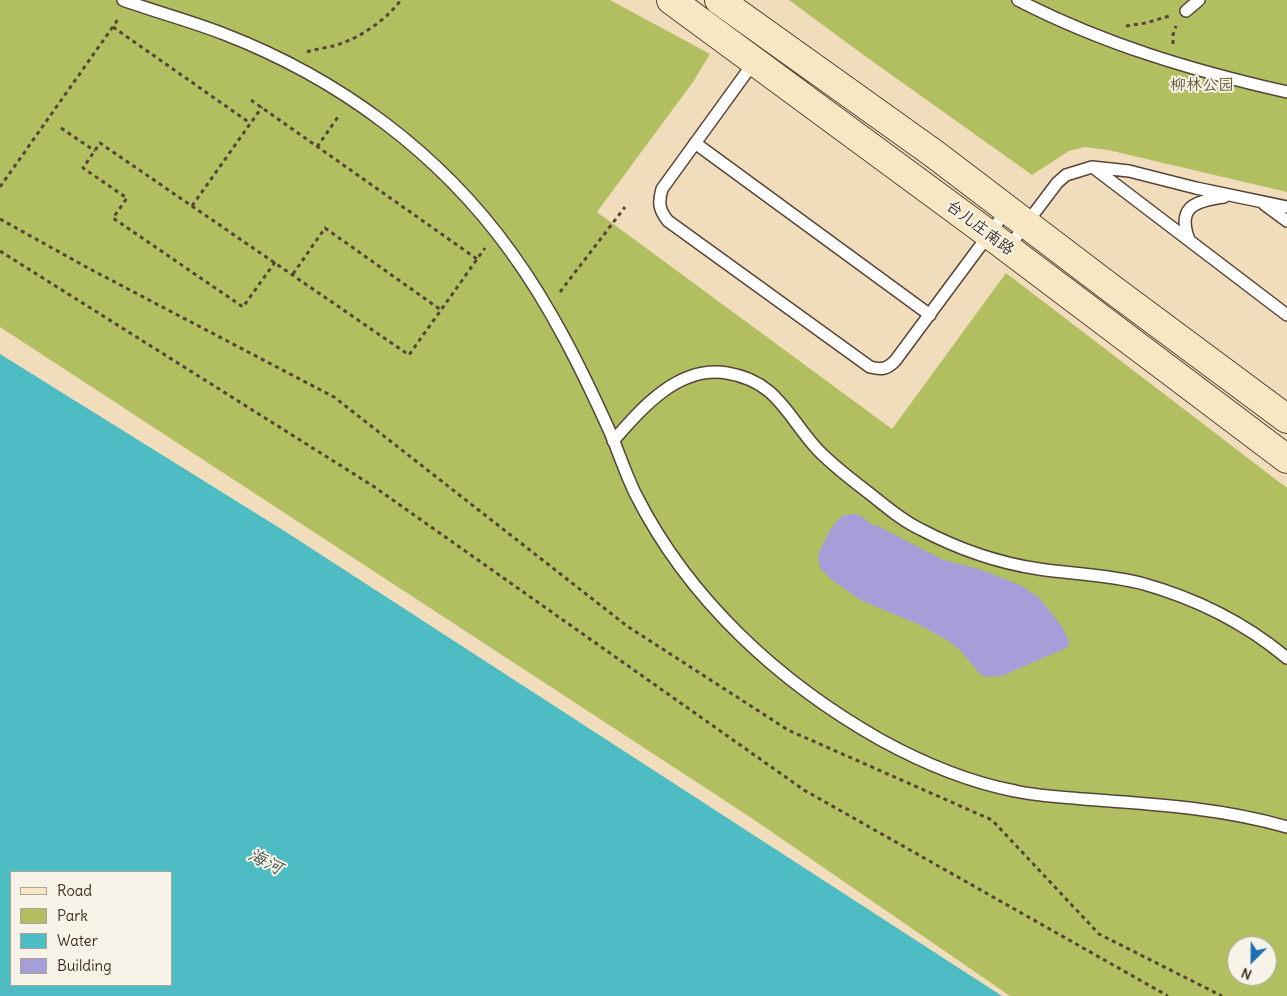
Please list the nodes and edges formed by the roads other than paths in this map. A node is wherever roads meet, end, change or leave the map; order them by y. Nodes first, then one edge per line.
1 (671, 0) edge
2 (719, 0) edge
3 (1018, 0) edge
4 (1199, 0) edge
5 (126, 1) edge
6 (1186, 11) road end
7 (754, 61) junction
8 (1287, 92) edge
9 (695, 143) junction
10 (1092, 167) junction
11 (1233, 196) junction
12 (1263, 203) junction
13 (1287, 207) edge
14 (1017, 217) junction
15 (1287, 221) edge
16 (1189, 240) junction
17 (999, 241) junction
18 (930, 314) junction
19 (1287, 315) edge
20 (1287, 419) edge
21 (614, 441) junction
22 (1287, 458) edge
23 (1287, 658) edge
24 (1287, 826) edge

1 - 7 main road, 台儿庄南路
2 - 14 main road, 台儿庄南路
3 - 8 lane
4 - 6 lane
5 - 21 lane
7 - 9 lane
7 - 17 main road, 台儿庄南路
9 - 18 lane
9 - 18 lane
10 - 11 lane
10 - 14 lane
10 - 16 lane
11 - 12 lane
11 - 16 lane
12 - 13 lane
12 - 15 lane
14 - 17 lane
14 - 17 lane
14 - 20 main road, 台儿庄南路
16 - 19 lane
17 - 18 lane
17 - 22 main road, 台儿庄南路
21 - 23 lane
21 - 24 lane

